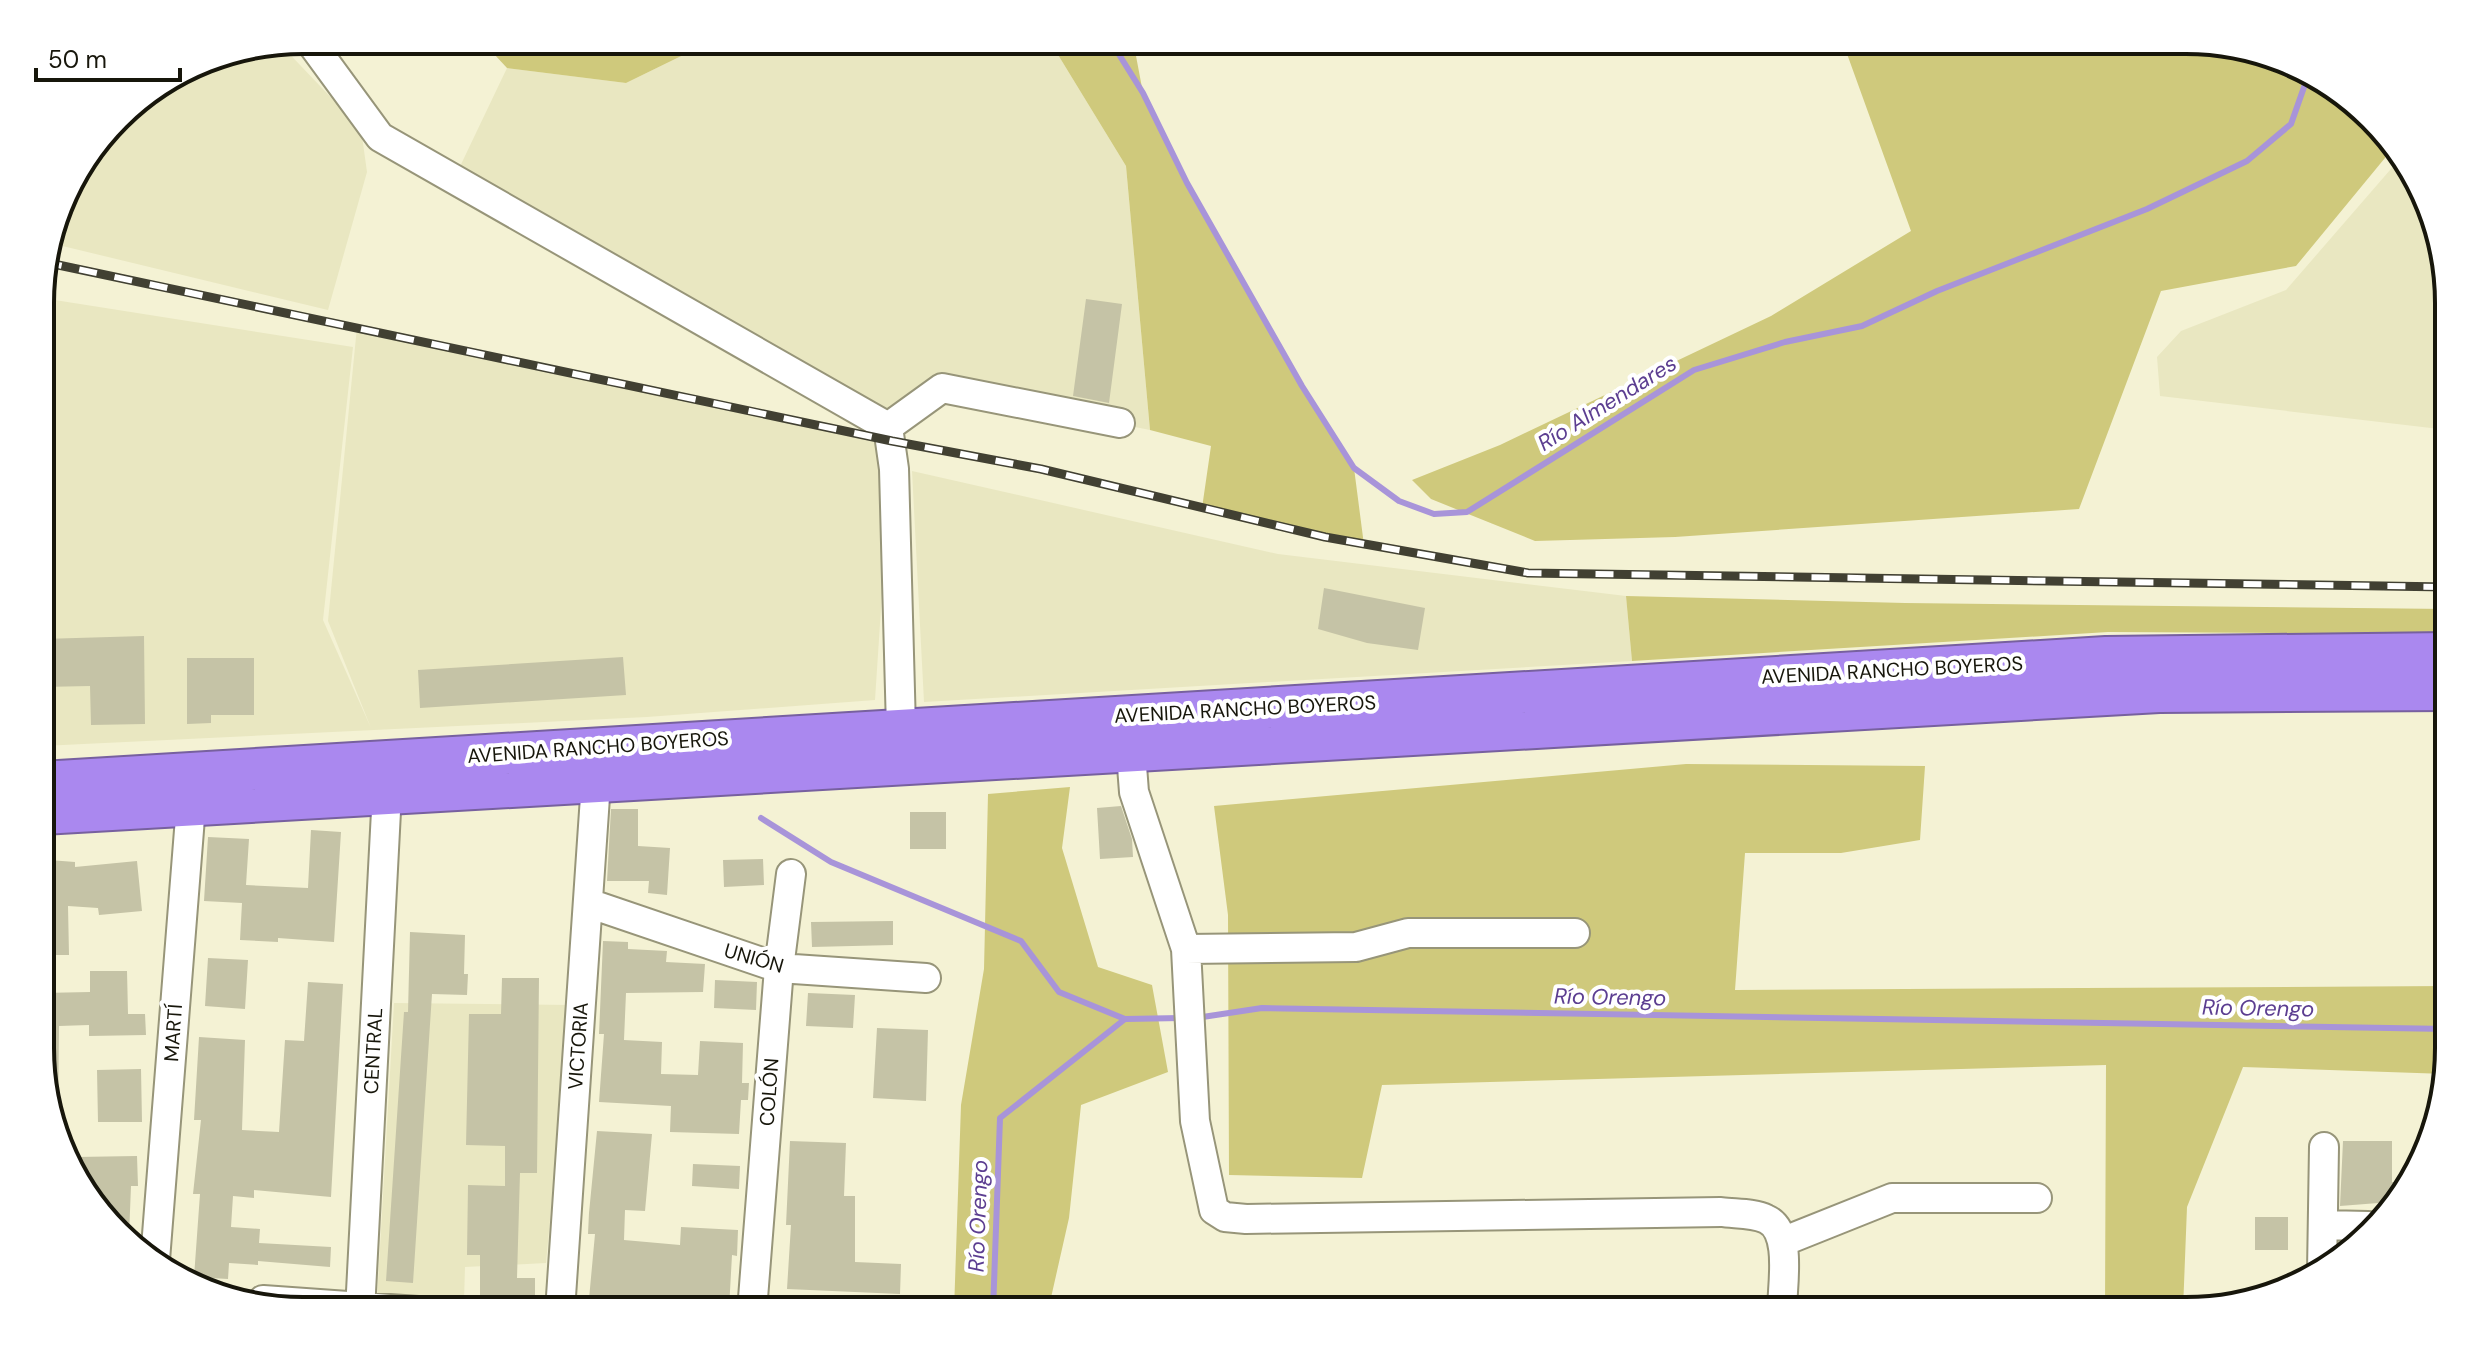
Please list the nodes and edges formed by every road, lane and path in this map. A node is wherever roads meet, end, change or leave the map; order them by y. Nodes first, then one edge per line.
1 (320, 55) edge
2 (1120, 423) dead end
3 (888, 427) junction
4 (2435, 653) edge
5 (2435, 690) edge
6 (901, 728) junction
7 (1131, 753) junction
8 (54, 781) edge
9 (596, 782) junction
10 (387, 792) junction
11 (191, 805) junction
12 (54, 813) edge
13 (791, 874) dead end
14 (588, 903) junction
15 (1575, 933) dead end
16 (1186, 949) junction
17 (779, 968) junction
18 (926, 978) dead end
19 (2324, 1147) dead end
20 (2037, 1198) dead end
21 (2323, 1225) junction
22 (2359, 1226) edge
23 (1782, 1242) junction
24 (156, 1249) edge
25 (2322, 1256) edge
26 (1782, 1296) edge
27 (361, 1297) edge
28 (561, 1297) edge
29 (753, 1297) edge

1 - 3 street
2 - 3 street
3 - 6 street
4 - 6 highway, AVENIDA RANCHO BOYEROS
5 - 7 highway, AVENIDA RANCHO BOYEROS
6 - 8 highway, AVENIDA RANCHO BOYEROS
7 - 9 highway, AVENIDA RANCHO BOYEROS
7 - 16 street
9 - 10 highway, AVENIDA RANCHO BOYEROS
9 - 14 street, VICTORIA
10 - 11 highway, AVENIDA RANCHO BOYEROS
10 - 27 street, CENTRAL
11 - 12 highway, AVENIDA RANCHO BOYEROS
11 - 24 street, MARTÍ
13 - 17 street, COLÓN
14 - 17 street, UNIÓN
14 - 28 street, VICTORIA
15 - 16 street
16 - 23 street
17 - 18 street, UNIÓN
17 - 29 street, COLÓN
19 - 21 street
20 - 23 street
21 - 22 street
21 - 25 street
23 - 26 street

